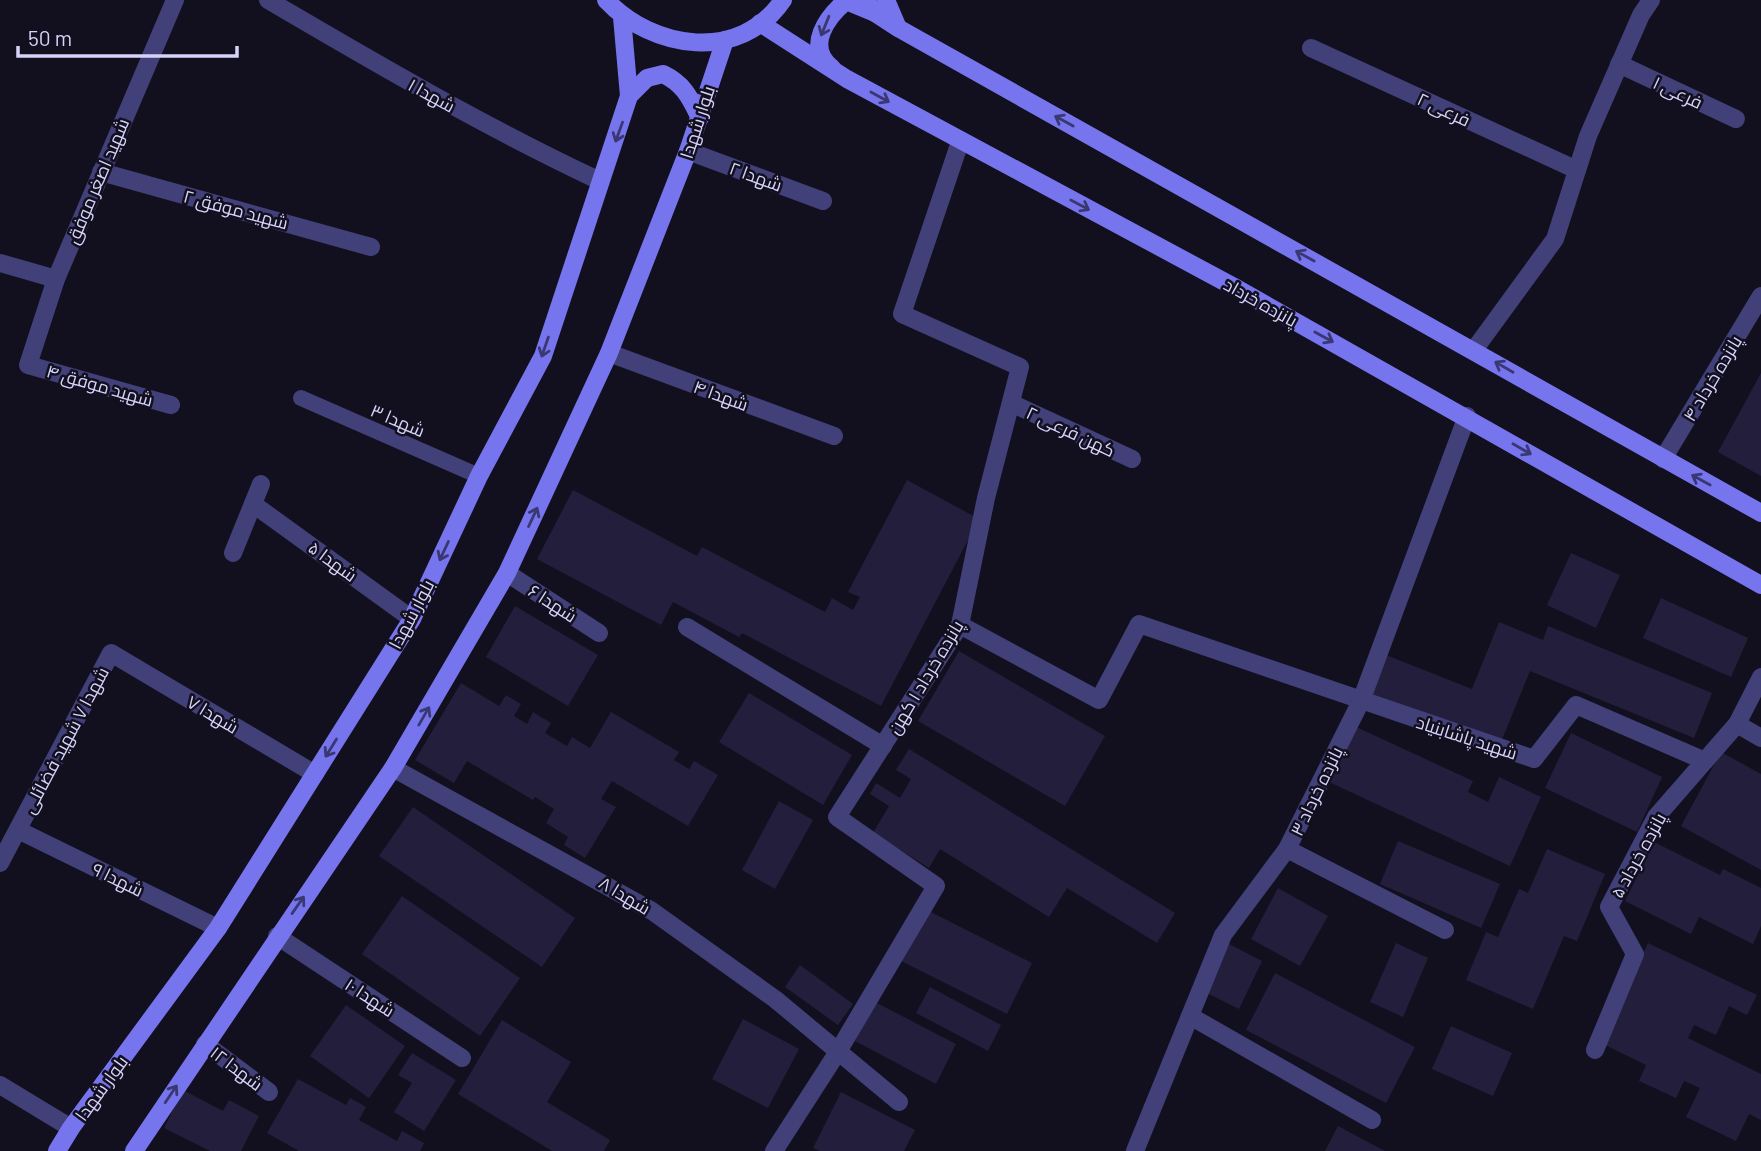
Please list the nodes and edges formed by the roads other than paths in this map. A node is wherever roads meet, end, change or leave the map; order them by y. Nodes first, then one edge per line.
1 (174, 0) edge
2 (268, 0) edge
3 (606, 0) edge
4 (783, 0) edge
5 (1651, 0) edge
6 (875, 4) edge
7 (622, 17) junction
8 (760, 23) junction
9 (725, 40) junction
10 (1311, 48) dead end
11 (1619, 64) junction
12 (847, 79) junction
13 (629, 96) junction
14 (699, 118) junction
15 (1736, 119) dead end
16 (960, 142) junction
17 (688, 151) junction
18 (1577, 170) junction
19 (101, 172) junction
20 (600, 181) junction
21 (823, 201) dead end
22 (371, 247) dead end
23 (0, 263) edge
24 (56, 279) junction
25 (1761, 296) edge
26 (1475, 350) junction
27 (609, 353) junction
28 (28, 365) joint
29 (301, 398) dead end
30 (1011, 403) junction
31 (171, 405) dead end
32 (1467, 416) junction
33 (834, 436) dead end
34 (1132, 459) dead end
35 (1663, 459) junction
36 (480, 476) junction
37 (261, 484) dead end
38 (253, 504) junction
39 (1761, 513) edge
40 (233, 553) dead end
41 (507, 573) junction
42 (1761, 585) edge
43 (412, 619) junction
44 (960, 625) junction
45 (687, 627) dead end
46 (598, 633) dead end
47 (111, 653) joint
48 (1761, 677) edge
49 (1361, 701) junction
50 (1737, 724) junction
51 (1761, 738) edge
52 (883, 746) junction
53 (1705, 761) junction
54 (393, 768) junction
55 (315, 774) junction
56 (18, 830) junction
57 (1287, 849) junction
58 (0, 863) edge
59 (218, 928) junction
60 (1445, 930) dead end
61 (277, 936) junction
62 (1190, 1016) junction
63 (205, 1044) junction
64 (839, 1050) junction
65 (1595, 1051) dead end
66 (462, 1058) dead end
67 (0, 1085) edge
68 (269, 1091) dead end
69 (899, 1102) dead end
70 (1372, 1119) dead end
71 (71, 1128) junction
72 (57, 1151) edge
73 (134, 1151) edge
74 (774, 1151) edge
75 (1136, 1151) edge

1 - 19 street, شهید اصغر موفق
2 - 20 street, شهدا ۱
3 - 7 main road
4 - 8 main road
5 - 11 street
6 -> 12 main road
26 -> 6 main road
7 - 9 main road
7 - 13 main road, بلوار شهدا
8 - 9 main road
8 - 12 main road, پانزده خرداد
9 - 14 main road, بلوار شهدا
10 - 18 street, فرعی ۲
11 - 15 street, فرعی ۱
11 - 18 street
12 -> 16 main road, پانزده خرداد
13 - 14 main road
13 -> 20 main road, بلوار شهدا
14 - 17 main road, بلوار شهدا
16 - 30 street, پانزده خرداد ۱ کهن
16 -> 32 main road, پانزده خرداد
17 - 21 street, شهدا ۲
17 - 27 main road, بلوار شهدا
18 - 26 street
19 - 22 street, شهید موفق ۲
19 - 24 street, شهید اصغر موفق
20 -> 36 main road, بلوار شهدا
23 - 24 street
24 - 28 street, شهید اصغر موفق
25 - 35 street, پانزده خرداد ۴
35 -> 26 main road
27 - 33 street, شهدا ۴
41 -> 27 main road, بلوار شهدا
28 - 31 street, شهید موفق ۴
29 - 36 lane, شهدا ۳
30 - 34 street, کهن فرعی ۲
30 - 44 street, پانزده خرداد ۱ کهن
32 -> 42 main road, پانزده خرداد
32 - 49 street, پانزده خرداد ۳
39 -> 35 main road
36 -> 43 main road, بلوار شهدا
37 - 38 street
38 - 40 street
38 - 43 street, شهدا ۵
41 - 46 street, شهدا ۶
54 -> 41 main road, بلوار شهدا
43 -> 55 main road, بلوار شهدا
44 - 49 street
44 - 52 street, پانزده خرداد ۱ کهن
45 - 52 street
47 - 55 street, شهدا ۷
47 - 56 street, شهدا ۷ شهید فضائلی
48 - 50 street, پانزده خرداد ۵
49 - 53 street, شهید پاشابنیاد
49 - 57 street, پانزده خرداد ۳
50 - 51 street
50 - 53 street, پانزده خرداد ۵
52 - 64 street, پانزده خرداد ۱ کهن
53 - 65 street, پانزده خرداد ۵
61 -> 54 main road, بلوار شهدا
54 - 64 street, شهدا ۸
55 - 59 main road, بلوار شهدا
56 - 58 street, شهدا ۷ شهید فضائلی
56 - 59 street, شهدا ۹
57 - 60 street
57 - 62 street, پانزده خرداد ۳
59 - 71 main road, بلوار شهدا
61 - 63 main road, بلوار شهدا
61 - 66 street, شهدا ۱۰
62 - 70 street
62 - 75 street, پانزده خرداد ۳
63 - 68 street, شهدا ۱۲
73 -> 63 main road, بلوار شهدا
64 - 69 street, شهدا ۸
64 - 74 street, پانزده خرداد ۱ کهن
67 - 71 street
71 - 72 main road, بلوار شهدا

